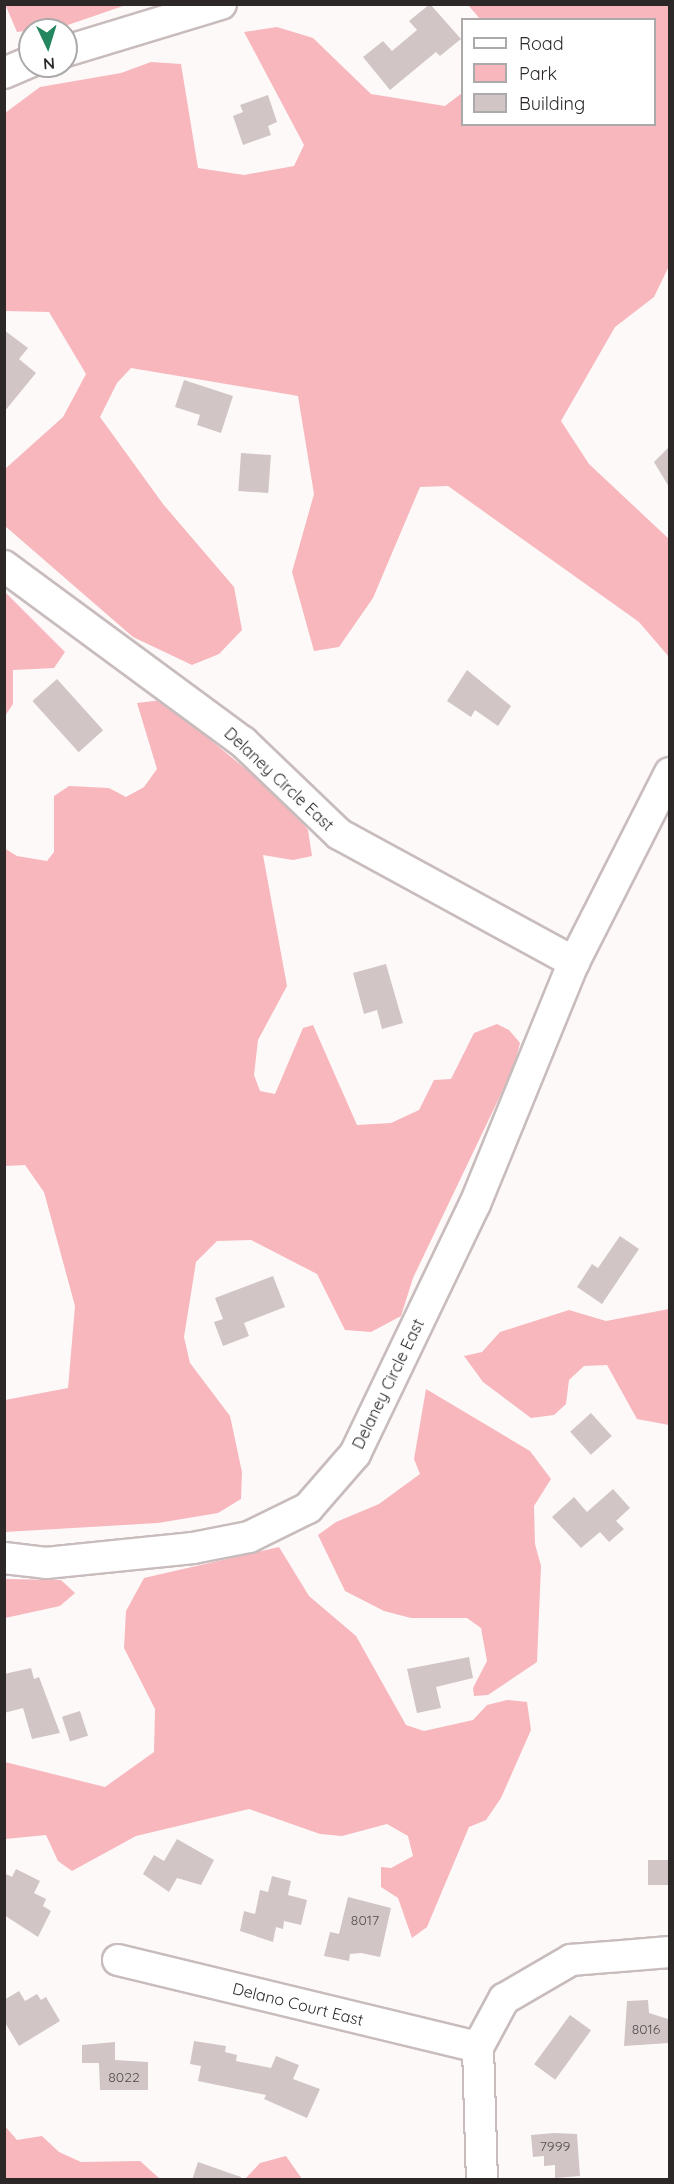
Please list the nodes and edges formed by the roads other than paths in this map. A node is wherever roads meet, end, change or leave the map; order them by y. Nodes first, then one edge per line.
1 (220, 4) edge
2 (78, 47) edge
3 (18, 67) edge
4 (4, 73) edge
5 (4, 566) edge
6 (669, 773) edge
7 (574, 962) junction
8 (4, 1558) edge
9 (669, 1952) edge
10 (118, 1960) dead end
11 (478, 2047) junction
12 (482, 2180) edge

1 - 2 street
3 - 4 street
5 - 7 street, Delaney Circle East
6 - 7 street, Delaney Circle East
7 - 8 street, Delaney Circle East
9 - 11 street
10 - 11 street, Delano Court East
11 - 12 street

